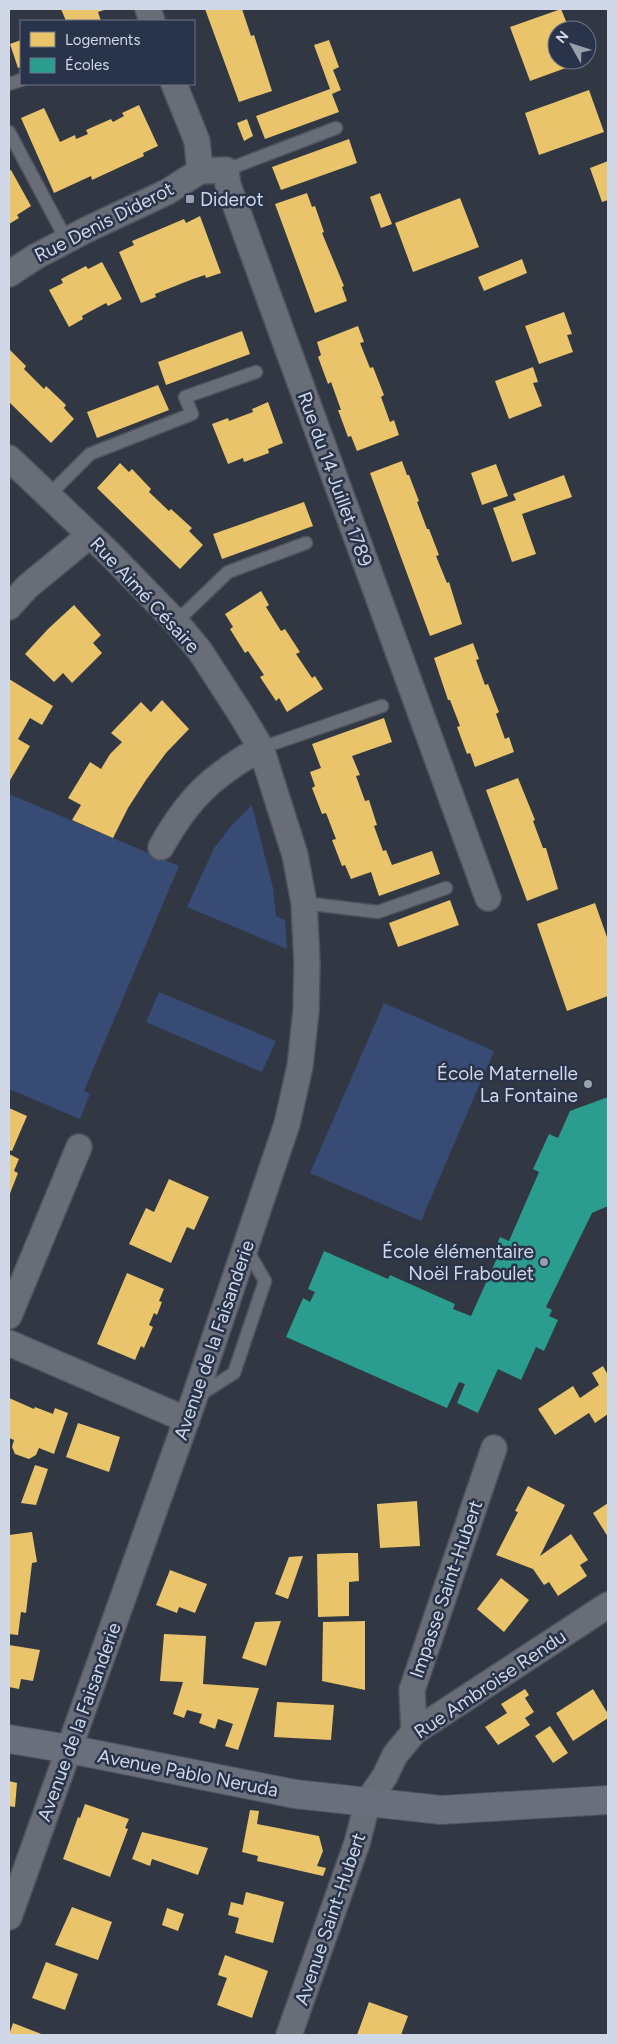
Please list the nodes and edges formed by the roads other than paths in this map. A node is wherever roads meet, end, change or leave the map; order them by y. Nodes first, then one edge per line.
1 (174, 85) edge
2 (336, 128) dead end
3 (9, 132) edge
4 (226, 170) junction
5 (200, 171) junction
6 (67, 241) junction
7 (9, 274) edge
8 (256, 372) dead end
9 (9, 458) edge
10 (48, 496) junction
11 (90, 535) junction
12 (306, 543) dead end
13 (9, 607) edge
14 (176, 622) junction
15 (382, 706) dead end
16 (261, 748) junction
17 (162, 847) dead end
18 (446, 888) dead end
19 (488, 898) dead end
20 (304, 903) junction
21 (79, 1147) dead end
22 (9, 1316) edge
23 (9, 1343) edge
24 (190, 1409) junction
25 (494, 1448) dead end
26 (608, 1605) edge
27 (414, 1732) junction
28 (9, 1739) edge
29 (69, 1749) junction
30 (608, 1800) edge
31 (368, 1801) junction
32 (9, 1916) edge
33 (289, 2035) edge

1 - 5 street
2 - 4 lane
3 - 6 lane
4 - 5 street
4 - 19 street, Rue du 14 Juillet 1789
5 - 6 street, Rue Denis Diderot
6 - 7 street, Rue Denis Diderot
8 - 10 lane
9 - 10 street, Rue Aimé Césaire
10 - 11 street, Rue Aimé Césaire
11 - 13 street
11 - 14 street, Rue Aimé Césaire
12 - 14 lane
14 - 16 street, Rue Aimé Césaire
15 - 16 lane
16 - 17 street
16 - 20 street, Avenue de la Faisanderie
18 - 20 lane
20 - 24 street, Avenue de la Faisanderie
21 - 22 street
23 - 24 street
24 - 29 street, Avenue de la Faisanderie
25 - 27 street, Impasse Saint-Hubert
26 - 27 street, Rue Ambroise Rendu
27 - 31 street, Rue Ambroise Rendu
28 - 29 street, Avenue Pablo Neruda
29 - 31 street, Avenue Pablo Neruda
29 - 32 street, Avenue de la Faisanderie
30 - 31 street, Avenue Pablo Neruda
31 - 33 street, Avenue Saint-Hubert

